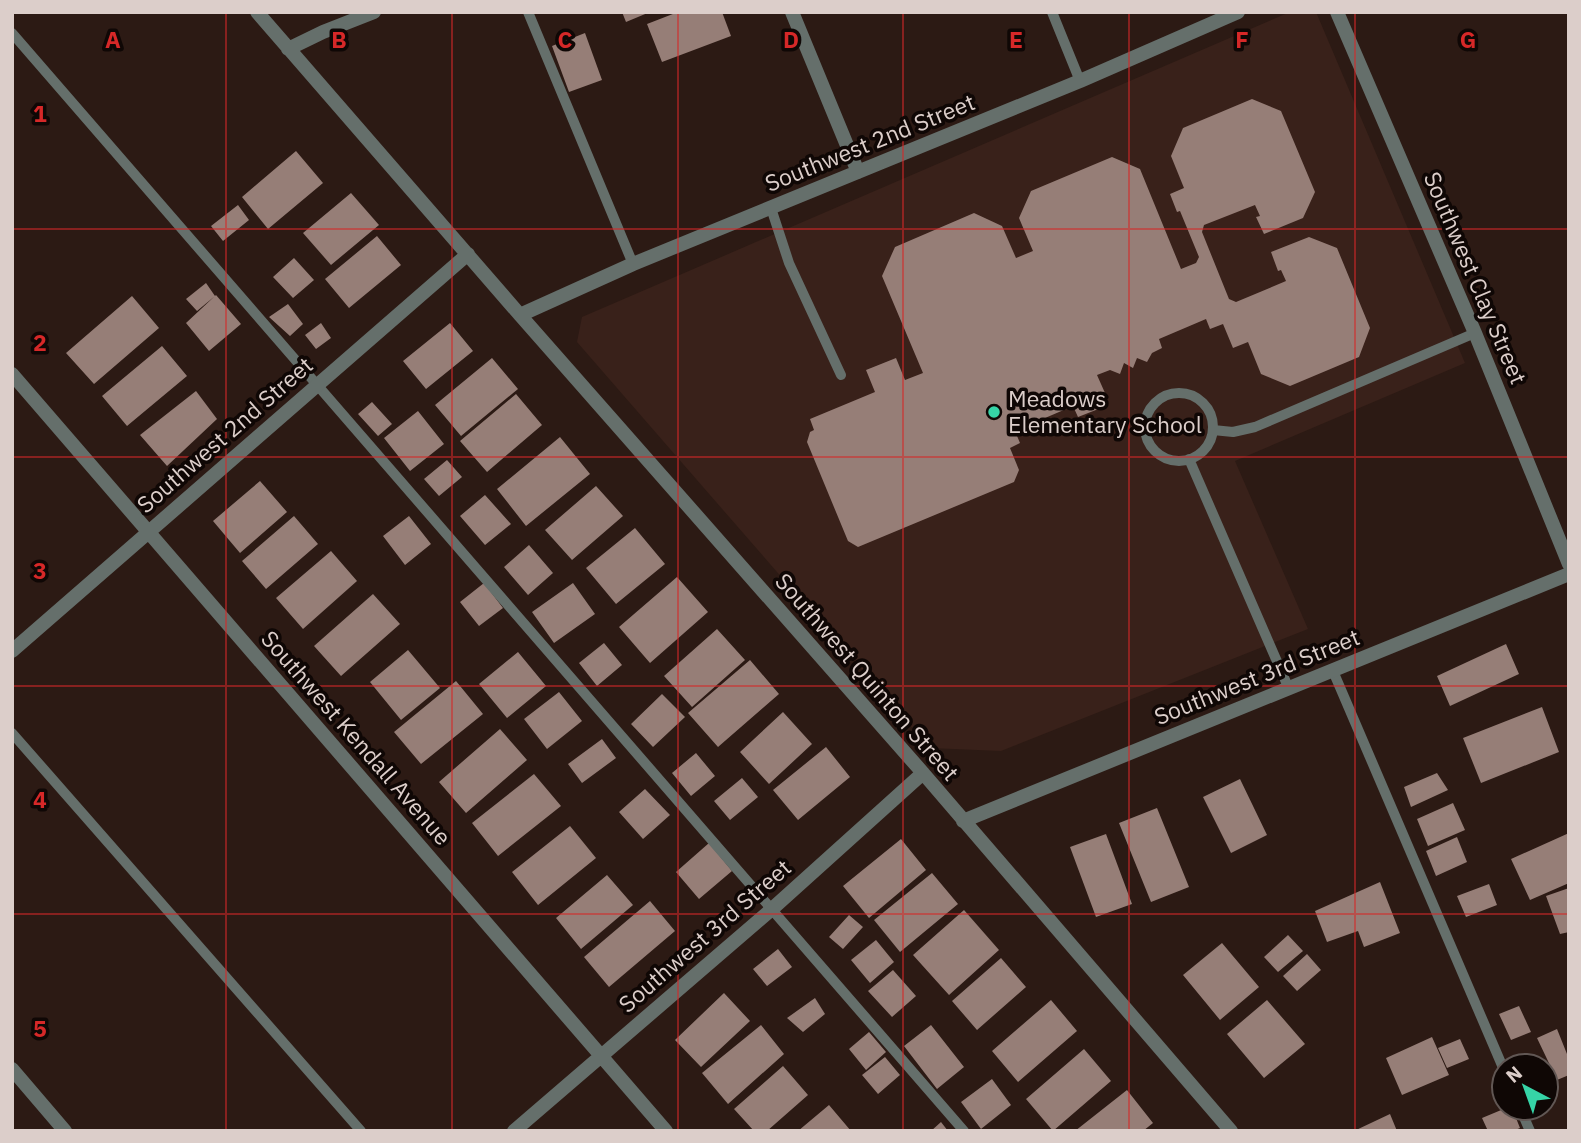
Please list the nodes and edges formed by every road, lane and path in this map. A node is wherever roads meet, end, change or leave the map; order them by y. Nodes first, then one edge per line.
1 (257, 12) edge
2 (374, 12) edge
3 (528, 12) edge
4 (792, 12) edge
5 (1052, 12) edge
6 (1238, 12) edge
7 (1337, 12) edge
8 (12, 33) edge
9 (288, 49) junction
10 (1080, 81) junction
11 (858, 172) junction
12 (771, 208) junction
13 (468, 254) junction
14 (632, 264) junction
15 (520, 315) junction
16 (1475, 334) junction
17 (12, 374) edge
18 (841, 376) dead end
19 (317, 385) junction
20 (1213, 430) junction
21 (1189, 459) junction
22 (150, 532) junction
23 (1569, 564) edge
24 (1569, 574) edge
25 (12, 651) edge
26 (1333, 671) junction
27 (1289, 689) junction
28 (12, 733) edge
29 (923, 773) junction
30 (963, 821) junction
31 (772, 909) junction
32 (1496, 1052) edge
33 (601, 1056) junction
34 (12, 1069) edge
35 (65, 1131) edge
36 (361, 1131) edge
37 (514, 1131) edge
38 (666, 1131) edge
39 (964, 1131) edge
40 (1231, 1131) edge

1 - 9 street, Southwest Quinton Street
2 - 9 street
3 - 14 lane
4 - 11 street
5 - 10 lane
6 - 10 street, Southwest 2nd Street
7 - 16 street, Southwest Clay Street
8 - 19 lane
9 - 13 street, Southwest Quinton Street
10 - 11 street, Southwest 2nd Street
11 - 12 street, Southwest 2nd Street
12 - 14 street, Southwest 2nd Street
12 - 18 lane
13 - 15 street, Southwest Quinton Street
13 - 19 street, Southwest 2nd Street
14 - 15 street, Southwest 2nd Street
15 - 29 street, Southwest Quinton Street
16 - 20 lane
16 - 23 street, Southwest Clay Street
17 - 22 street, Southwest Kendall Avenue
19 - 22 street, Southwest 2nd Street
19 - 31 lane
20 - 21 lane
20 - 21 lane
21 - 27 lane
22 - 25 street, Southwest 2nd Street
22 - 33 street, Southwest Kendall Avenue
24 - 26 street, Southwest 3rd Street
26 - 27 street, Southwest 3rd Street
26 - 32 lane
27 - 30 street, Southwest 3rd Street
28 - 36 lane
29 - 30 street, Southwest Quinton Street
29 - 31 street, Southwest 3rd Street
30 - 40 street, Southwest Quinton Street
31 - 33 street, Southwest 3rd Street
31 - 39 lane
33 - 37 street, Southwest 3rd Street
33 - 38 street, Southwest Kendall Avenue
34 - 35 street

